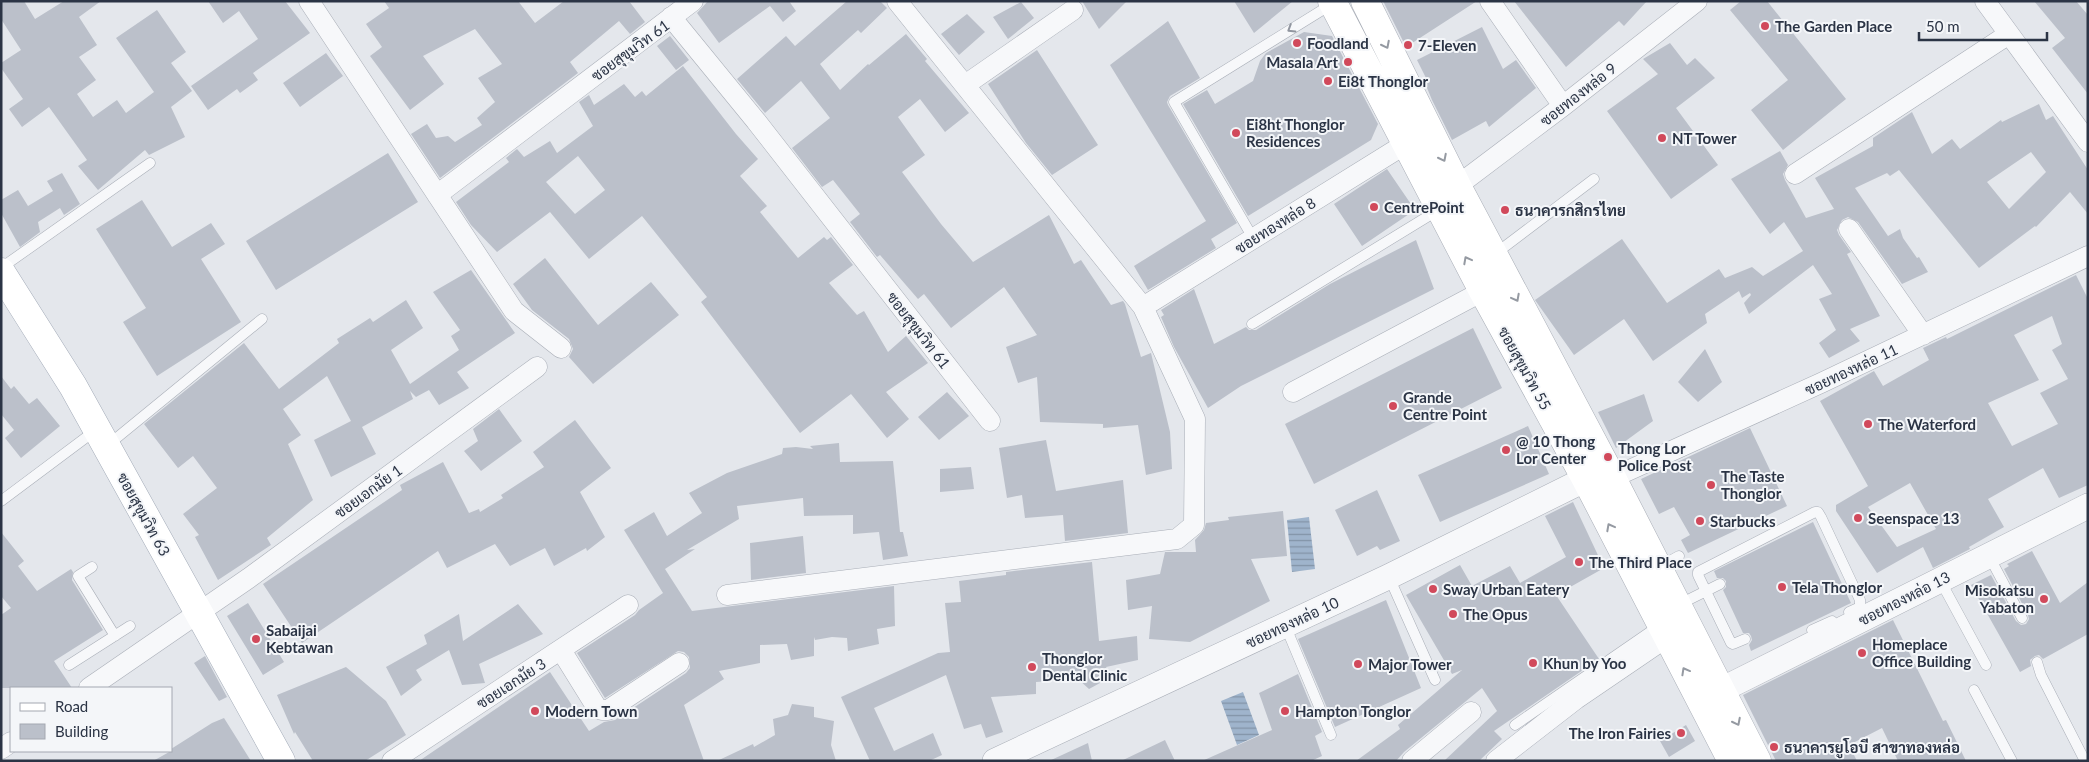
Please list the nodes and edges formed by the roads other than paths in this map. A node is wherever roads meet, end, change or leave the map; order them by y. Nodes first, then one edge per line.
1 (309, 1) edge
2 (693, 1) edge
3 (897, 1) edge
4 (1365, 1) edge
5 (1490, 1) edge
6 (1984, 1) edge
7 (1332, 3) edge
8 (1692, 3) edge
9 (1073, 10) dead end
10 (671, 18) junction
11 (2009, 34) junction
12 (965, 85) junction
13 (1563, 106) junction
14 (1418, 136) junction
15 (2088, 142) edge
16 (150, 163) dead end
17 (1795, 174) dead end
18 (1594, 179) dead end
19 (437, 195) junction
20 (1444, 197) junction
21 (1849, 229) dead end
22 (1253, 238) junction
23 (1493, 255) junction
24 (2088, 256) edge
25 (1, 270) edge
26 (1483, 291) junction
27 (1142, 306) junction
28 (262, 319) dead end
29 (1252, 324) dead end
30 (1923, 335) junction
31 (561, 348) dead end
32 (537, 367) dead end
33 (1294, 392) dead end
34 (990, 421) dead end
35 (101, 438) junction
36 (1599, 478) junction
37 (1, 501) edge
38 (2088, 506) edge
39 (1988, 556) junction
40 (92, 567) dead end
41 (1388, 576) junction
42 (1940, 580) junction
43 (1720, 584) dead end
44 (1706, 591) junction
45 (727, 596) dead end
46 (628, 605) dead end
47 (198, 613) junction
48 (2022, 618) dead end
49 (1668, 623) junction
50 (1285, 625) junction
51 (130, 626) dead end
52 (1812, 630) dead end
53 (115, 636) junction
54 (1745, 639) dead end
55 (560, 650) junction
56 (2037, 662) dead end
57 (679, 663) dead end
58 (1986, 664) dead end
59 (69, 665) dead end
60 (1435, 680) dead end
61 (90, 687) edge
62 (1974, 690) dead end
63 (1711, 697) junction
64 (1471, 712) dead end
65 (1515, 725) dead end
66 (1331, 735) dead end
67 (281, 761) edge
68 (392, 761) edge
69 (995, 761) edge
70 (1412, 761) edge
71 (1496, 761) edge
72 (1732, 761) edge
73 (1757, 761) edge
74 (2012, 761) edge
75 (2085, 761) edge

1 - 19 street
2 - 10 street
3 - 12 street
4 -> 14 main road, ซอยสุขุมวิท 55
5 - 13 street
6 - 11 street
7 - 14 main road, ซอยสุขุมวิท 55
7 -> 22 lane
8 - 13 street, ซอยทองหล่อ 9
9 - 12 street
10 - 19 street, ซอยสุขุมวิท 61
10 - 34 street, ซอยสุขุมวิท 61
11 - 15 street
11 - 17 street
12 - 27 street
13 - 20 street, ซอยทองหล่อ 9
14 - 20 main road, ซอยสุขุมวิท 55
14 - 22 street, ซอยทองหล่อ 8
16 - 25 lane
18 - 23 lane
19 - 31 street
20 - 23 main road, ซอยสุขุมวิท 55
26 -> 20 main road, ซอยสุขุมวิท 55
20 - 29 lane
21 - 30 street
22 - 27 street, ซอยทองหล่อ 8
23 -> 36 main road, ซอยสุขุมวิท 55
24 - 30 street, ซอยทองหล่อ 11
25 - 35 main road, ซอยสุขุมวิท 63
26 - 33 street
26 - 36 main road, ซอยสุขุมวิท 55
27 - 45 street
28 - 35 lane
30 - 36 street, ซอยทองหล่อ 11
32 - 47 street, ซอยเอกมัย 1
35 - 37 lane
35 - 47 main road, ซอยสุขุมวิท 63
36 - 41 street, ซอยทองหล่อ 10
49 -> 36 main road, ซอยสุขุมวิท 55
36 - 49 main road, ซอยสุขุมวิท 55
38 - 39 street, ซอยทองหล่อ 13
39 - 42 street, ซอยทองหล่อ 13
39 - 48 lane
40 - 53 lane
41 - 50 street, ซอยทองหล่อ 10
41 - 60 lane
42 - 58 lane
42 - 63 street, ซอยทองหล่อ 13
43 - 44 lane
44 - 49 lane
44 - 52 lane
44 - 54 lane
46 - 55 street, ซอยเอกมัย 3
47 - 61 street, ซอยเอกมัย 1
47 - 67 main road, ซอยสุขุมวิท 63
49 - 63 main road, ซอยสุขุมวิท 55
49 - 65 lane
49 - 71 street
50 - 66 lane
50 - 69 street, ซอยทองหล่อ 10
51 - 53 lane
53 - 59 lane
55 - 57 street
55 - 68 street, ซอยเอกมัย 3
56 - 75 lane
62 - 74 lane
63 - 72 main road, ซอยสุขุมวิท 55
63 -> 73 main road, ซอยสุขุมวิท 55
64 - 70 street

